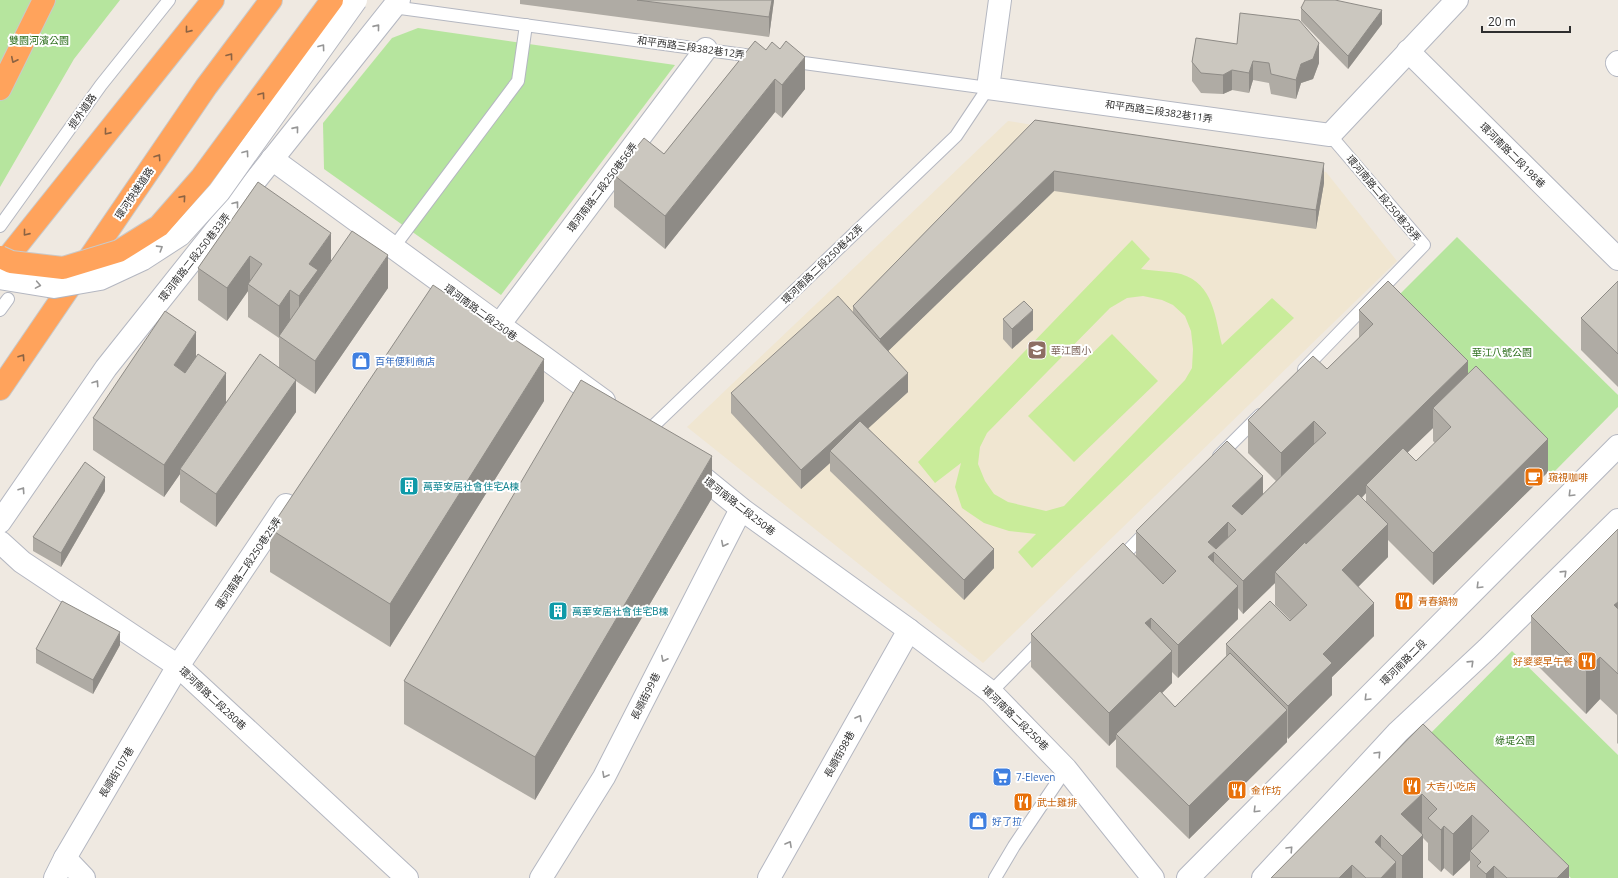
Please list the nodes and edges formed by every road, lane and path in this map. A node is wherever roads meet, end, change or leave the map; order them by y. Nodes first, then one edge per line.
1 (44, 0) edge
2 (169, 0) edge
3 (213, 0) edge
4 (271, 0) edge
5 (332, 0) edge
6 (356, 0) edge
7 (1000, 0) edge
8 (1456, 0) edge
9 (396, 3) edge
10 (526, 25) junction
11 (706, 49) junction
12 (1408, 51) junction
13 (988, 88) junction
14 (0, 89) edge
15 (1330, 134) junction
16 (272, 159) junction
17 (0, 226) edge
18 (393, 248) junction
19 (0, 257) edge
20 (1618, 259) edge
21 (0, 266) edge
22 (0, 278) edge
23 (442, 283) junction
24 (8, 300) dead end
25 (428, 300) edge
26 (0, 310) edge
27 (499, 325) junction
28 (1298, 375) edge
29 (0, 389) edge
30 (1266, 409) edge
31 (648, 432) junction
32 (1618, 446) edge
33 (1211, 465) edge
34 (299, 487) edge
35 (741, 509) junction
36 (1618, 520) edge
37 (0, 522) edge
38 (1156, 522) edge
39 (0, 542) edge
40 (1112, 567) edge
41 (909, 630) junction
42 (1052, 630) edge
43 (178, 666) junction
44 (991, 692) junction
45 (1066, 769) junction
46 (64, 858) junction
47 (55, 878) edge
48 (84, 878) edge
49 (407, 878) edge
50 (541, 878) edge
51 (770, 878) edge
52 (996, 878) edge
53 (1153, 878) edge
54 (1188, 878) edge
55 (1263, 878) edge

1 -> 14 highway
2 - 17 lane, 提外道路
3 -> 21 highway
29 -> 4 highway, 環河快速道路
19 -> 5 highway, bridge
22 -> 6 street, bridge
7 - 13 street
8 - 12 street
9 - 10 lane, 和平西路三段382巷12弄
16 -> 9 street, 環河南路二段250巷33弄
10 - 11 lane, 和平西路三段382巷12弄
10 - 18 lane
11 - 13 lane, 和平西路三段382巷12弄
11 - 27 street, 環河南路二段250巷56弄
12 - 15 street
12 - 20 street, 環河南路二段198巷
13 - 15 street, 和平西路三段382巷11弄
13 - 31 lane, 環河南路二段250巷42弄
15 - 28 lane, 環河南路二段250巷28弄
16 - 18 street, 環河南路二段250巷
37 -> 16 street, 環河南路二段250巷33弄
18 - 23 street, 環河南路二段250巷
23 - 25 street
23 - 27 street, 環河南路二段250巷
24 - 26 lane
27 - 31 street, 環河南路二段250巷
30 - 33 lane
31 - 35 street, 環河南路二段250巷
32 -> 54 street, 環河南路二段
34 - 43 street, 環河南路二段250巷25弄
35 - 41 street, 環河南路二段250巷
35 -> 50 street, 長順街99巷
55 -> 36 street
38 - 40 lane
39 - 43 street, 環河南路二段280巷
41 - 44 street, 環河南路二段250巷
51 -> 41 street, 長順街98巷
42 - 44 lane
43 - 46 street, 長順街107巷
43 - 49 street, 環河南路二段280巷
44 - 45 street, 環河南路二段250巷
45 - 52 lane
45 - 53 street, 環河南路二段250巷
46 - 47 street, 長順街107巷
46 - 48 street

